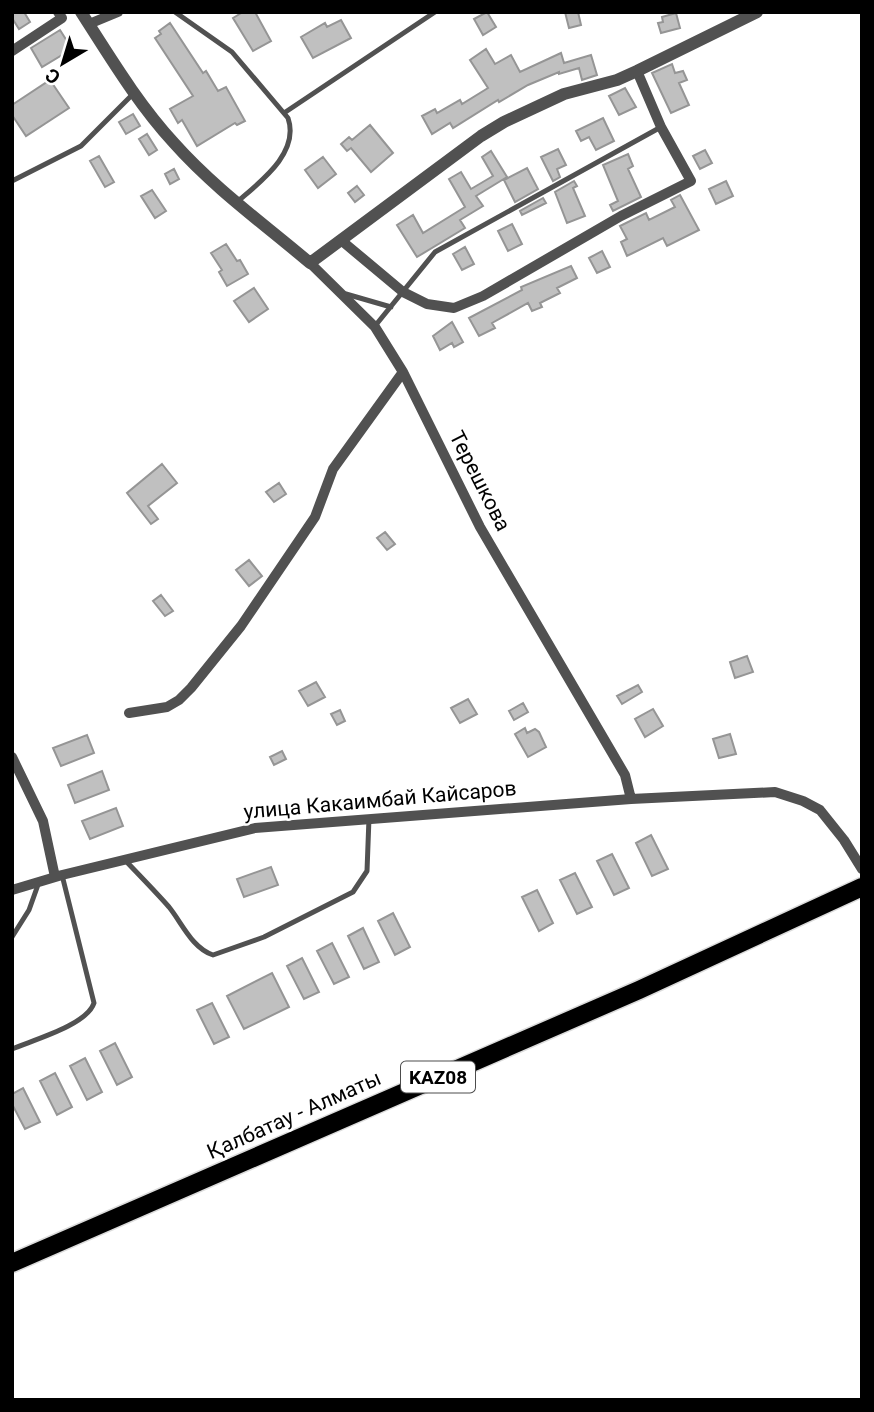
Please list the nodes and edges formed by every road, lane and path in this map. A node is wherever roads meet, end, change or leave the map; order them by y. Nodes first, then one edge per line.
1 (58, 12) edge
2 (82, 12) edge
3 (118, 12) edge
4 (175, 12) edge
5 (435, 12) edge
6 (757, 12) edge
7 (89, 24) junction
8 (12, 51) edge
9 (637, 71) junction
10 (134, 93) junction
11 (284, 113) junction
12 (661, 127) junction
13 (12, 181) edge
14 (237, 202) junction
15 (342, 240) junction
16 (310, 263) junction
17 (403, 292) junction
18 (340, 293) junction
19 (391, 307) junction
20 (375, 327) junction
21 (403, 372) junction
22 (129, 713) dead end
23 (12, 757) edge
24 (631, 799) junction
25 (369, 818) junction
26 (124, 859) junction
27 (862, 869) edge
28 (58, 876) junction
29 (39, 881) junction
30 (862, 887) edge
31 (12, 890) edge
32 (12, 937) edge
33 (12, 1049) edge
34 (12, 1263) edge

1 - 8 street
2 - 7 street, Терешкова
3 - 7 street
4 - 11 lane
5 - 11 lane
6 - 9 street
7 - 10 street, Терешкова
9 - 12 street
9 - 15 street
10 - 13 lane
10 - 14 street, Терешкова
11 - 14 lane
12 - 17 lane
12 - 17 street
14 - 16 street, Терешкова
15 - 16 street
15 - 17 street
16 - 18 street, Терешкова
17 - 19 lane
18 - 19 lane
18 - 20 street, Терешкова
19 - 20 lane
20 - 21 street, Терешкова
21 - 22 street
21 - 24 street, Терешкова
23 - 28 street
24 - 25 street, улица Какаимбай Кайсаров
24 - 27 street
25 - 26 street, улица Какаимбай Кайсаров
25 - 26 lane
26 - 28 street, улица Какаимбай Кайсаров
28 - 29 street, улица Какаимбай Кайсаров
28 - 33 lane
29 - 31 street, улица Какаимбай Кайсаров
29 - 32 lane
30 - 34 highway, Қалбатау - Алматы / KAZ08

